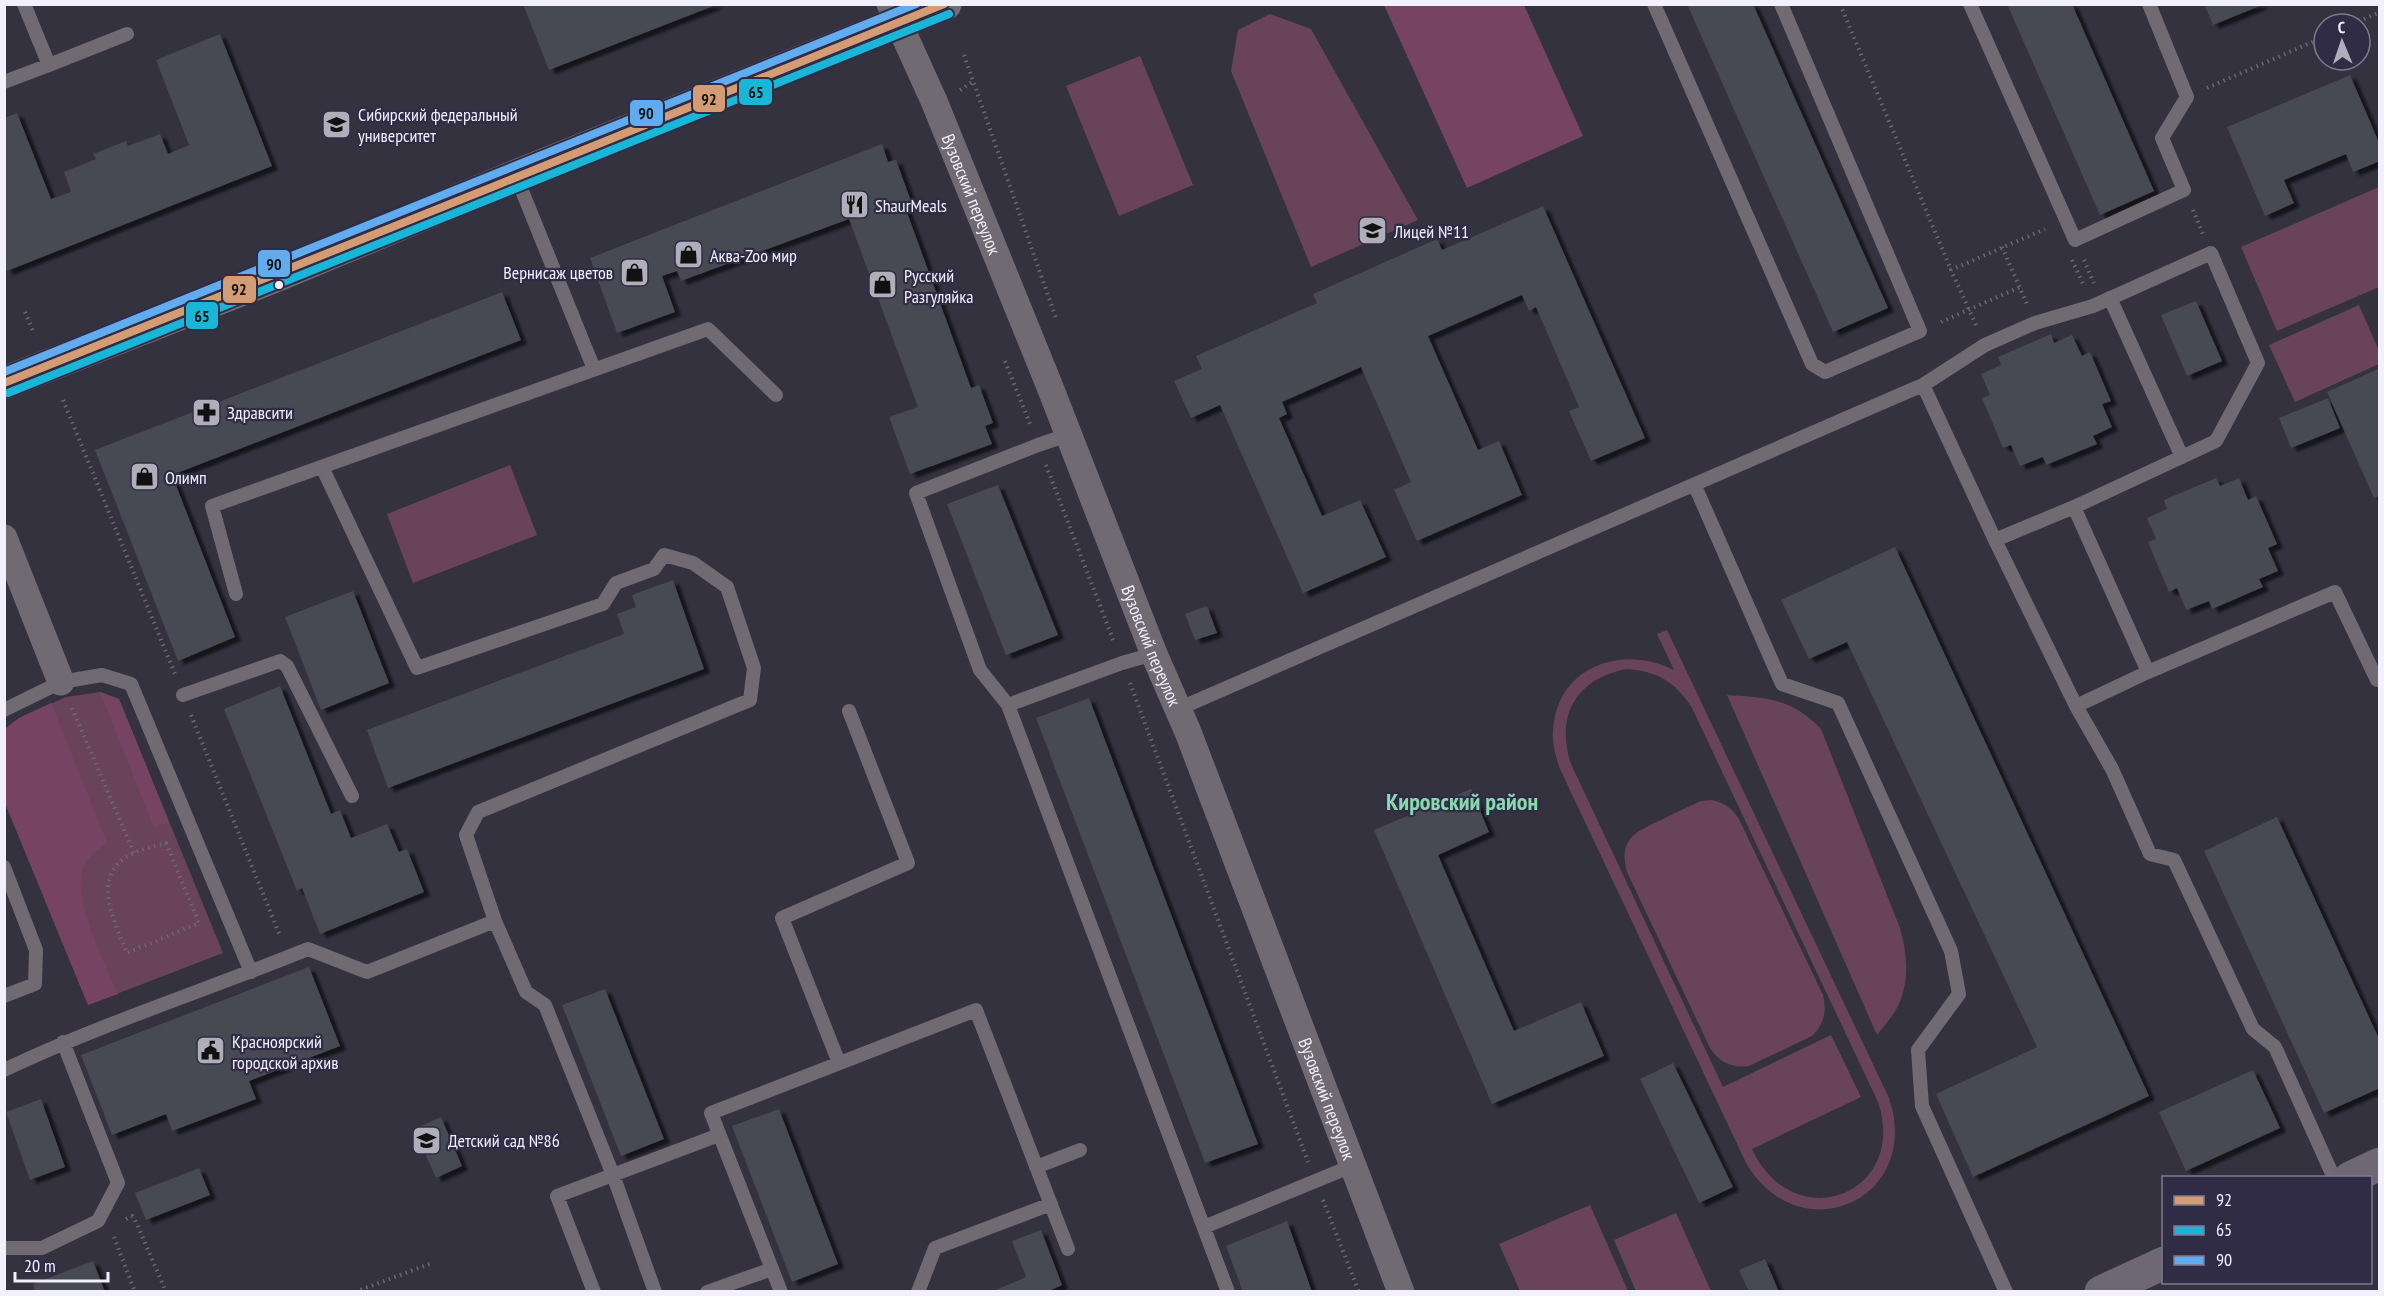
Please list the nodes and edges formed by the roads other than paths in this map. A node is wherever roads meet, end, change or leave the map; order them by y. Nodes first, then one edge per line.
1 (24, 4) edge
2 (945, 4) edge
3 (1654, 4) edge
4 (1781, 4) edge
5 (1970, 4) edge
6 (2149, 4) edge
7 (894, 14) edge
8 (127, 34) dead end
9 (49, 65) junction
10 (4, 82) edge
11 (516, 176) junction
12 (2102, 302) junction
13 (594, 369) junction
14 (4, 383) edge
15 (1923, 385) junction
16 (776, 395) dead end
17 (1068, 435) junction
18 (2182, 457) junction
19 (322, 469) junction
20 (1695, 486) junction
21 (2074, 507) junction
22 (4, 538) edge
23 (1995, 540) junction
24 (236, 594) dead end
25 (1154, 654) junction
26 (2148, 672) junction
27 (2377, 680) dead end
28 (61, 682) junction
29 (183, 695) dead end
30 (1008, 705) junction
31 (2076, 706) junction
32 (1178, 709) junction
33 (4, 710) edge
34 (849, 711) dead end
35 (351, 796) dead end
36 (4, 867) edge
37 (495, 921) junction
38 (251, 972) junction
39 (4, 996) edge
40 (63, 1042) junction
41 (839, 1063) junction
42 (4, 1070) edge
43 (719, 1135) junction
44 (1080, 1150) dead end
45 (2379, 1164) edge
46 (1352, 1166) junction
47 (1036, 1167) junction
48 (613, 1175) junction
49 (2333, 1176) edge
50 (2354, 1176) edge
51 (1051, 1204) junction
52 (1204, 1227) junction
53 (4, 1248) edge
54 (1068, 1249) dead end
55 (2162, 1263) edge
56 (772, 1269) junction
57 (594, 1292) edge
58 (656, 1292) edge
59 (706, 1292) edge
60 (782, 1292) edge
61 (918, 1292) edge
62 (1228, 1292) edge
63 (1401, 1292) edge
64 (2006, 1292) edge
65 (2101, 1292) edge

1 - 9 lane
2 - 7 street
3 - 4 lane
5 - 6 lane
7 - 11 street
7 - 17 street, Вузовский переулок
8 - 9 lane
9 - 10 lane
11 - 13 lane
11 - 14 street
12 - 15 lane
12 - 18 lane
12 - 18 lane
13 - 16 lane
13 - 19 lane
15 - 20 lane
15 - 23 lane
17 - 25 street, Вузовский переулок
17 - 30 lane
18 - 21 lane
19 - 24 lane
19 - 37 lane
20 - 32 lane
20 - 64 lane
21 - 23 lane
21 - 26 lane
22 - 28 street
23 - 31 lane
25 - 30 lane
25 - 32 street, Вузовский переулок
26 - 27 lane
26 - 31 lane
28 - 33 lane
28 - 38 lane
29 - 35 lane
30 - 52 lane
31 - 49 lane
32 - 46 street, Вузовский переулок
34 - 41 lane
36 - 39 lane
37 - 38 lane
37 - 48 lane
38 - 40 lane
40 - 42 lane
40 - 53 lane
41 - 43 lane
41 - 47 lane
43 - 48 lane
43 - 56 lane
44 - 47 lane
45 - 50 highway
46 - 52 lane
46 - 63 street, Вузовский переулок
47 - 51 lane
48 - 57 lane
48 - 58 lane
51 - 54 lane
51 - 61 lane
52 - 62 lane
55 - 65 highway
56 - 59 lane
56 - 60 lane

